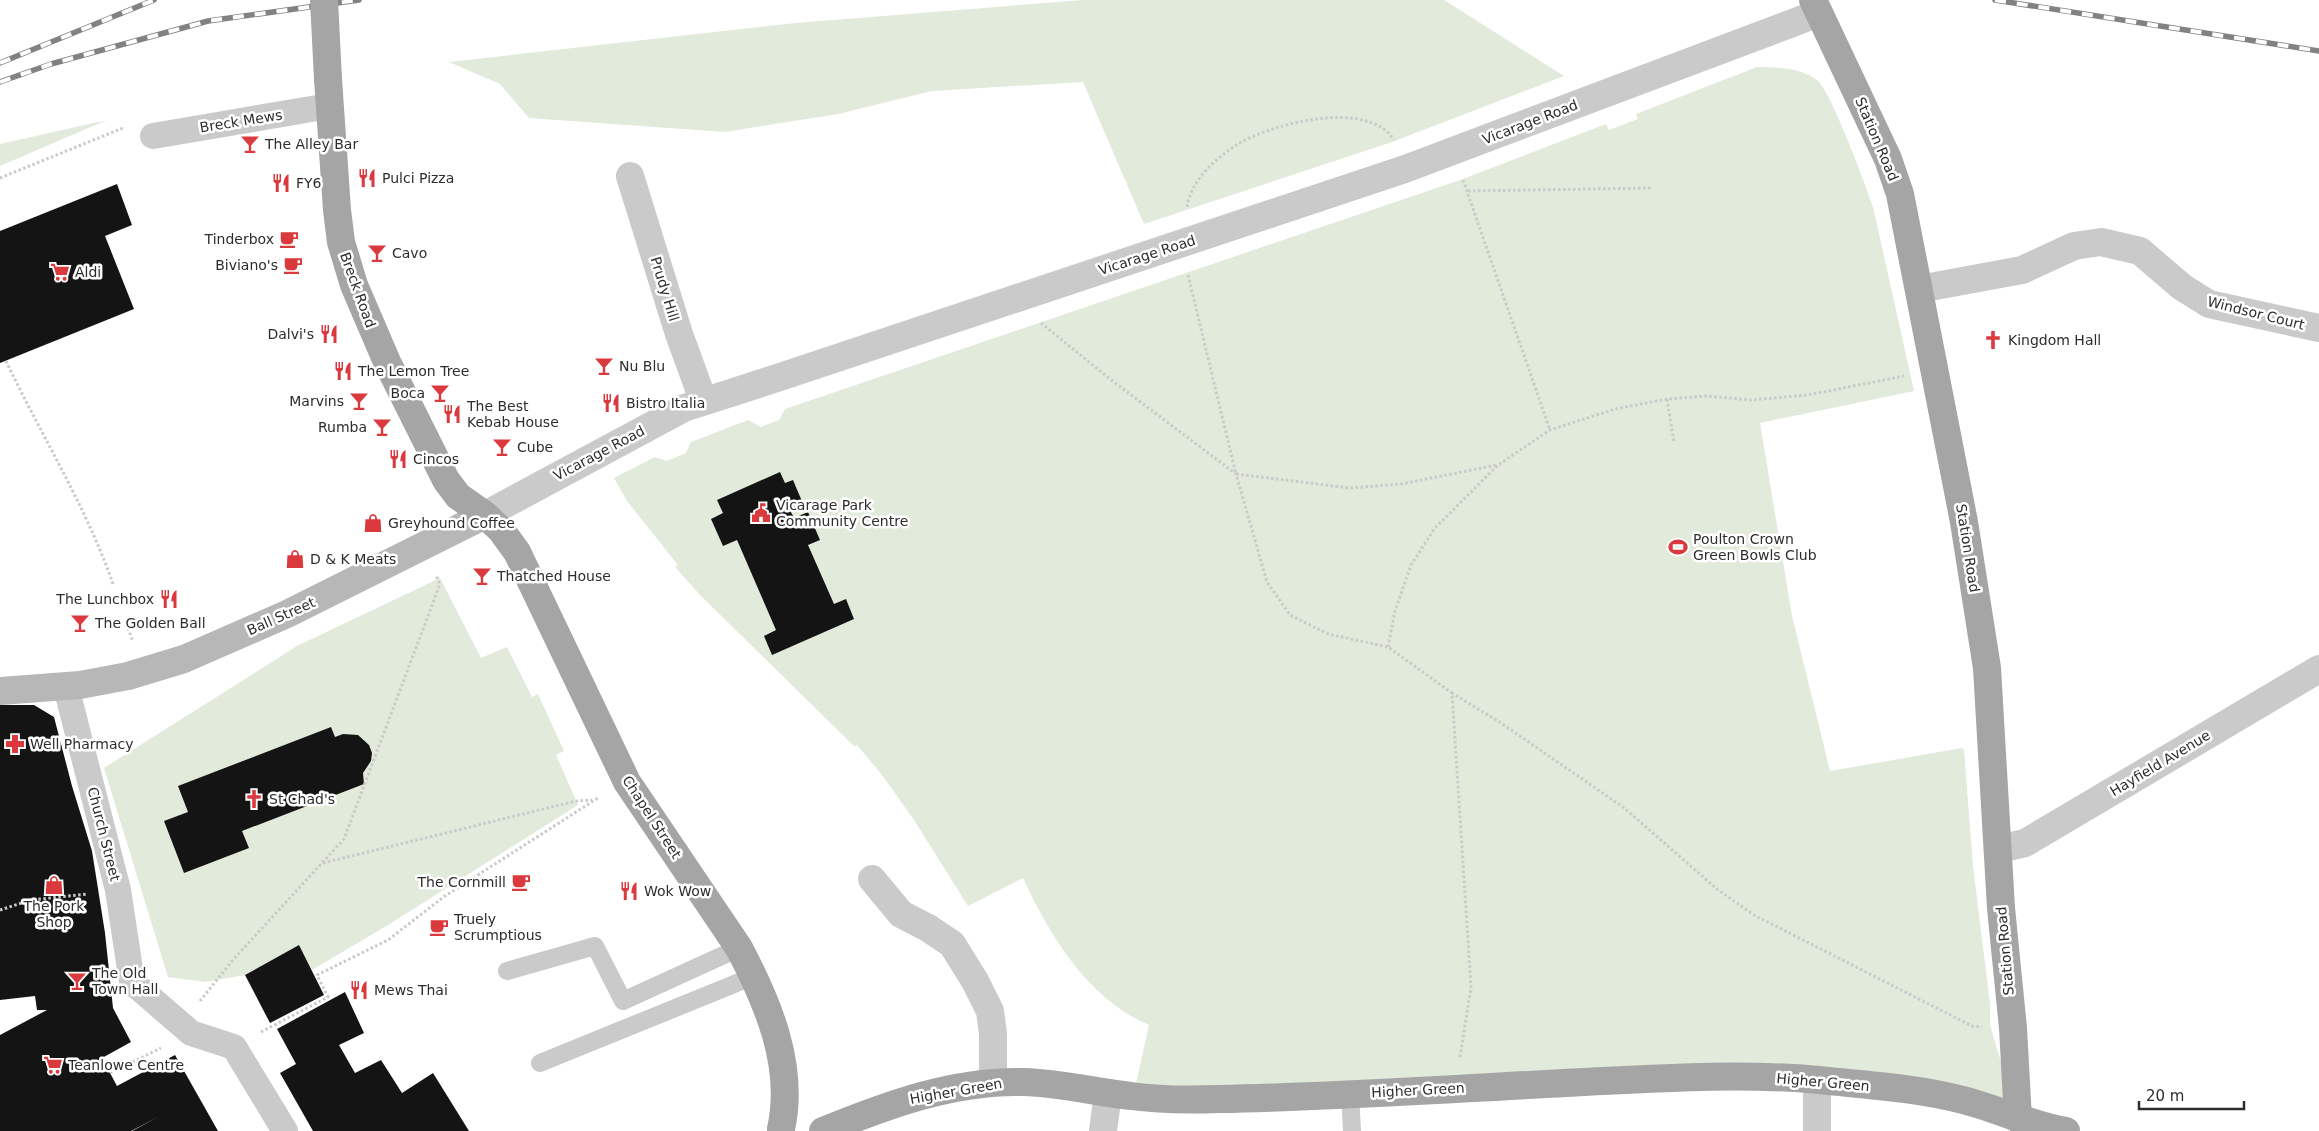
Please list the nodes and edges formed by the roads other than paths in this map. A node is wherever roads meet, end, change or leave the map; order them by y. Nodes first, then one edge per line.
1 (324, 0) edge
2 (1816, 7) edge
3 (329, 106) junction
4 (153, 136) dead end
5 (630, 176) dead end
6 (1919, 289) junction
7 (2319, 328) edge
8 (703, 400) junction
9 (485, 515) junction
10 (2319, 669) edge
11 (66, 687) junction
12 (0, 691) edge
13 (1999, 849) junction
14 (872, 879) dead end
15 (738, 948) junction
16 (507, 971) dead end
17 (754, 976) junction
18 (540, 1063) dead end
19 (1817, 1080) junction
20 (993, 1083) junction
21 (1108, 1093) junction
22 (1350, 1093) junction
23 (2018, 1125) edge
24 (781, 1130) edge
25 (285, 1131) edge
26 (823, 1131) edge
27 (1103, 1131) edge
28 (1352, 1131) edge
29 (1817, 1131) edge
30 (2066, 1131) edge

1 - 3 main road, Breck Road, bridge
2 - 6 main road, Station Road
2 - 8 street, Vicarage Road
3 - 4 street, Breck Mews
3 - 9 main road, Breck Road
5 - 8 street, Prudy Hill
6 - 7 street, Windsor Court
6 - 13 main road, Station Road
8 - 9 street, Vicarage Road
9 - 11 main road, Ball Street
9 - 15 main road, Chapel Street
10 - 13 street, Hayfield Avenue
11 - 12 main road, Ball Street
11 - 25 street, Church Street
13 - 23 main road, Station Road
14 - 20 street
15 - 16 lane
15 - 17 main road, Chapel Street
17 - 18 lane
17 - 24 main road, Chapel Street
19 - 22 main road, Higher Green
19 - 23 main road, Higher Green
19 - 29 street
20 - 21 main road, Higher Green
20 - 26 main road, Higher Green
21 - 22 main road, Higher Green
21 - 27 street
22 - 28 lane
23 - 30 main road, Higher Green

